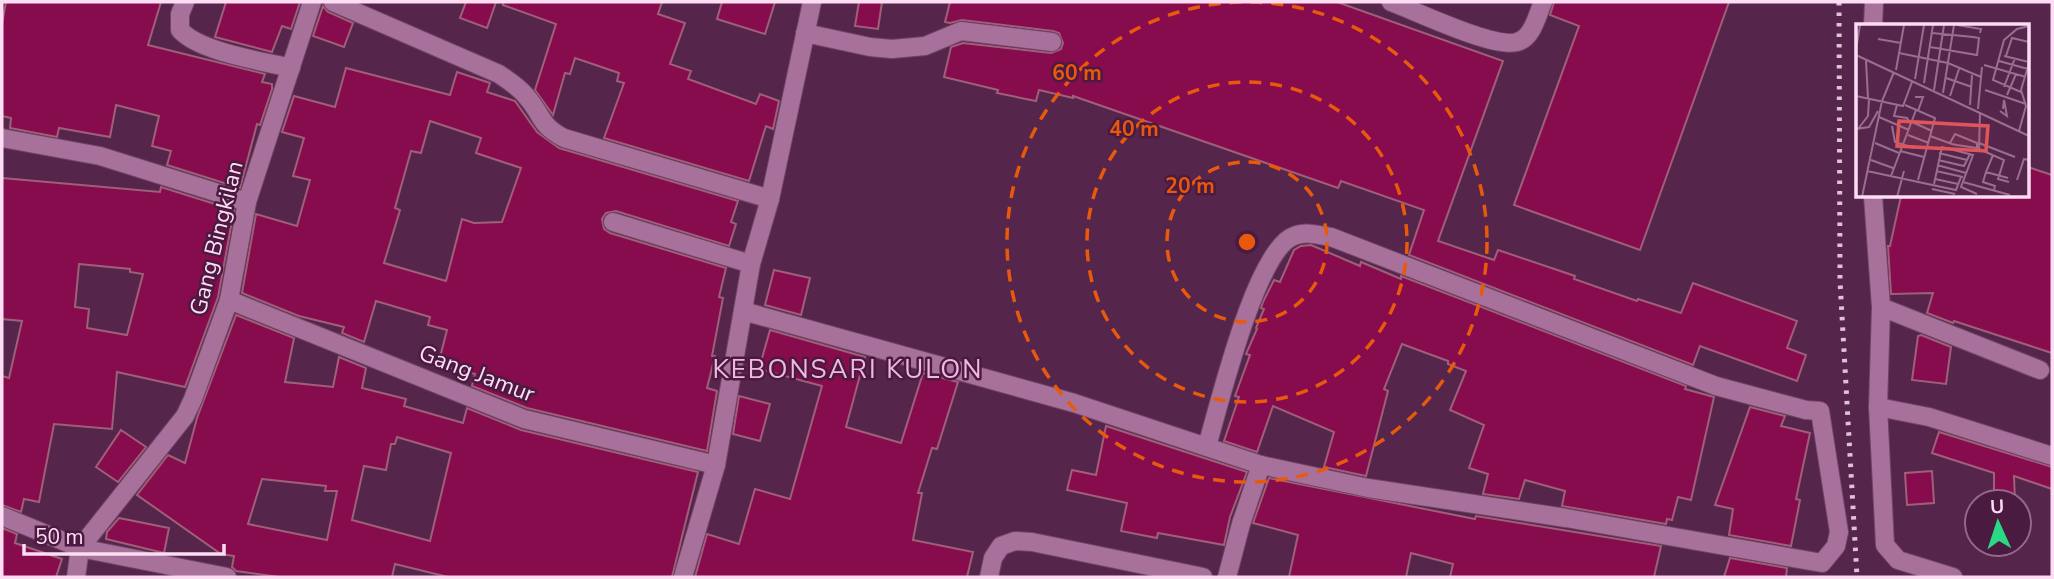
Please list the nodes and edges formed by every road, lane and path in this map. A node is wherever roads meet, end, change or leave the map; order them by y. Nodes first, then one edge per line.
1 (184, 2) edge
2 (312, 2) edge
3 (334, 2) edge
4 (812, 2) edge
5 (1391, 2) edge
6 (1543, 2) edge
7 (1874, 2) edge
8 (1873, 24) edge
9 (805, 33) junction
10 (1052, 42) dead end
11 (291, 68) junction
12 (2, 138) edge
13 (1873, 198) edge
14 (770, 199) junction
15 (247, 202) junction
16 (613, 222) dead end
17 (751, 264) junction
18 (229, 300) junction
19 (1881, 307) junction
20 (743, 311) junction
21 (2040, 370) dead end
22 (1878, 407) junction
23 (1207, 446) junction
24 (2052, 456) edge
25 (716, 465) junction
26 (1261, 465) junction
27 (2, 516) edge
28 (80, 548) junction
29 (76, 577) edge
30 (227, 577) edge
31 (683, 577) edge
32 (989, 577) edge
33 (1203, 577) edge
34 (1227, 577) edge
35 (1953, 577) edge

1 - 11 street
2 - 11 street, Gang Bingkilan
3 - 14 street
4 - 9 street
5 - 6 street
7 - 8 street
9 - 10 street
9 - 14 street
11 - 15 street, Gang Bingkilan
12 - 15 street
13 - 19 street
14 - 17 street
15 - 18 street, Gang Bingkilan
16 - 17 street
17 - 20 street
18 - 25 street, Gang Jamur
18 - 28 street, Gang Bingkilan
19 - 21 street
19 - 22 street
20 - 23 street
20 - 25 street
22 - 24 street
22 - 35 street
23 - 26 street
23 - 26 street
25 - 31 street
26 - 34 street
27 - 28 street
28 - 29 street
28 - 30 street
32 - 33 street

